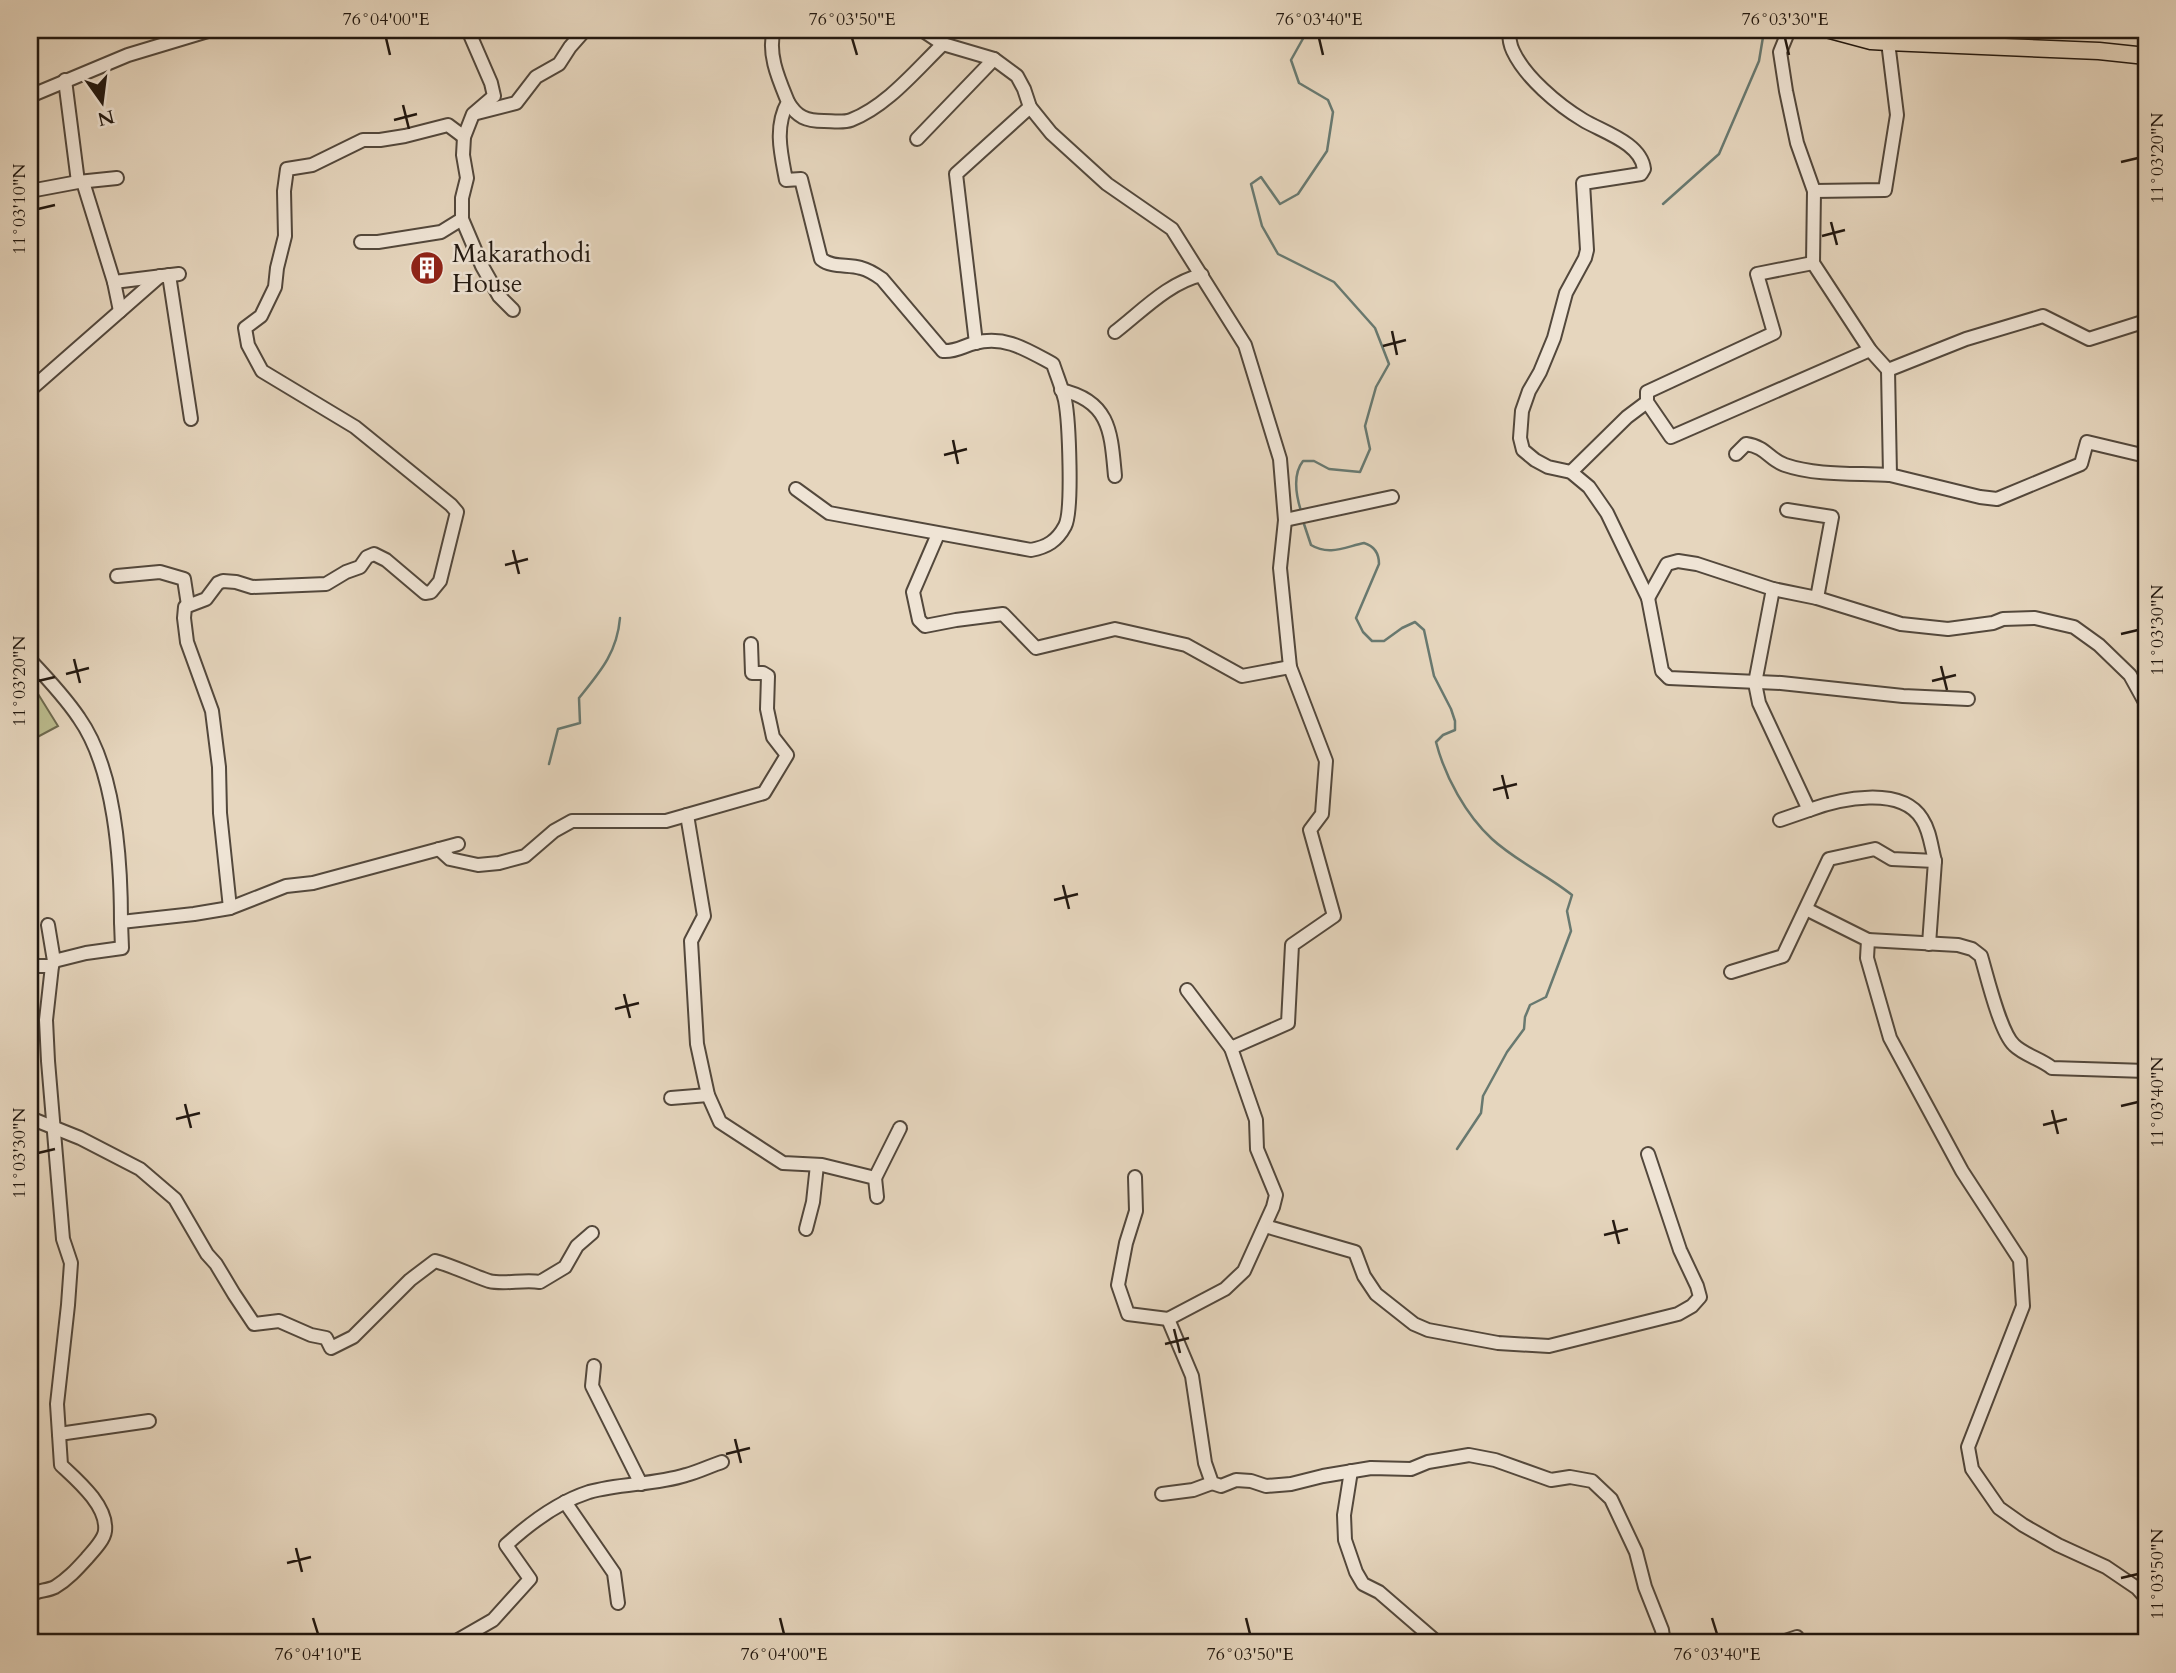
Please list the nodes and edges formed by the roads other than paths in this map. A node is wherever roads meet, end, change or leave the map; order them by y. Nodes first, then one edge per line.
1 (211, 30) edge
2 (468, 30) edge
3 (585, 30) edge
4 (774, 30) edge
5 (922, 30) edge
6 (1509, 30) edge
7 (1789, 30) edge
8 (1837, 31) edge
9 (1888, 42) junction
10 (943, 44) junction
11 (2146, 56) edge
12 (994, 59) junction
13 (65, 80) junction
14 (30, 96) edge
15 (788, 102) junction
16 (1030, 107) junction
17 (473, 114) junction
18 (464, 137) junction
19 (917, 139) dead end
20 (117, 178) dead end
21 (81, 182) junction
22 (30, 191) edge
23 (1814, 191) junction
24 (463, 219) junction
25 (360, 242) dead end
26 (1813, 263) junction
27 (170, 275) junction
28 (1202, 275) junction
29 (114, 282) junction
30 (513, 310) dead end
31 (120, 311) junction
32 (2146, 321) edge
33 (1115, 332) dead end
34 (976, 343) junction
35 (1870, 350) junction
36 (1888, 370) junction
37 (30, 390) edge
38 (1061, 390) junction
39 (1647, 402) junction
40 (191, 419) dead end
41 (1736, 454) dead end
42 (2146, 456) edge
43 (1571, 472) junction
44 (1890, 475) junction
45 (1115, 476) dead end
46 (796, 489) dead end
47 (1392, 497) dead end
48 (1787, 510) dead end
49 (1291, 519) junction
50 (938, 534) junction
51 (117, 576) dead end
52 (1773, 589) junction
53 (1648, 598) junction
54 (1817, 598) junction
55 (188, 605) junction
56 (751, 644) dead end
57 (30, 660) edge
58 (1290, 667) junction
59 (1755, 683) junction
60 (1968, 699) dead end
61 (2146, 704) edge
62 (1809, 810) junction
63 (687, 815) junction
64 (1780, 820) dead end
65 (458, 844) dead end
66 (439, 849) junction
67 (1935, 860) junction
68 (230, 908) junction
69 (1806, 909) junction
70 (121, 922) junction
71 (48, 925) dead end
72 (1868, 940) junction
73 (1929, 944) junction
74 (53, 963) junction
75 (30, 966) edge
76 (1731, 972) dead end
77 (1187, 990) dead end
78 (1231, 1048) junction
79 (2146, 1071) edge
80 (708, 1095) junction
81 (671, 1098) dead end
82 (30, 1118) edge
83 (54, 1127) junction
84 (900, 1128) dead end
85 (1648, 1154) dead end
86 (817, 1165) junction
87 (1135, 1177) dead end
88 (875, 1178) junction
89 (877, 1197) dead end
90 (1265, 1226) junction
91 (806, 1228) dead end
92 (592, 1233) dead end
93 (1168, 1319) junction
94 (594, 1366) dead end
95 (149, 1422) dead end
96 (59, 1434) junction
97 (722, 1462) dead end
98 (1350, 1471) junction
99 (1212, 1483) junction
100 (641, 1484) junction
101 (1163, 1494) dead end
102 (565, 1502) junction
103 (30, 1595) edge
104 (2146, 1598) edge
105 (618, 1603) dead end
106 (30, 1632) edge
107 (1797, 1637) dead end
108 (36, 1643) edge
109 (453, 1643) edge
110 (1438, 1643) edge
111 (1664, 1643) edge
112 (1779, 1643) edge

1 - 13 street
2 - 17 street
3 - 17 street
4 - 15 street
5 - 10 street
6 - 43 street
7 - 23 street
8 - 9 main road
9 - 11 main road
9 - 23 street
10 - 12 street
10 - 15 street
12 - 16 street
12 - 19 street
13 - 14 street
13 - 21 street
15 - 34 street
16 - 28 street
16 - 34 street
17 - 18 street
18 - 24 street
18 - 55 street
20 - 21 street
21 - 22 street
21 - 29 street
23 - 26 street
24 - 25 street
24 - 30 street
26 - 35 street
26 - 39 street
27 - 29 street
27 - 31 street
27 - 40 street
28 - 33 street
28 - 49 street
29 - 31 street
31 - 37 street
32 - 36 street
34 - 38 street
35 - 36 street
35 - 39 street
36 - 44 street
38 - 45 street
38 - 50 street
39 - 43 street
41 - 44 street
42 - 44 street
43 - 53 street
46 - 50 street
47 - 49 street
48 - 54 street
49 - 58 street
50 - 58 street
51 - 55 street
52 - 53 street
52 - 54 street
52 - 59 street
53 - 59 street
54 - 61 street
55 - 68 street
56 - 63 street
57 - 70 street
58 - 78 street
59 - 60 street
59 - 62 street
62 - 64 street
62 - 67 street
63 - 66 street
63 - 80 street
65 - 66 street
66 - 68 street
67 - 69 street
67 - 73 street
68 - 70 street
69 - 72 street
69 - 76 street
70 - 74 street
71 - 74 street
72 - 73 street
72 - 104 street
73 - 79 street
74 - 75 street
74 - 83 street
77 - 78 street
78 - 90 street
80 - 81 street
80 - 86 street
82 - 83 street
83 - 92 street
83 - 96 street
84 - 88 street
85 - 90 street
86 - 88 street
86 - 91 street
87 - 93 street
88 - 89 street
90 - 93 street
93 - 99 street
94 - 100 street
95 - 96 street
96 - 103 street
97 - 100 street
98 - 99 street
98 - 110 street
98 - 111 street
99 - 101 street
100 - 102 street
102 - 105 street
102 - 109 street
106 - 108 street
107 - 112 street

